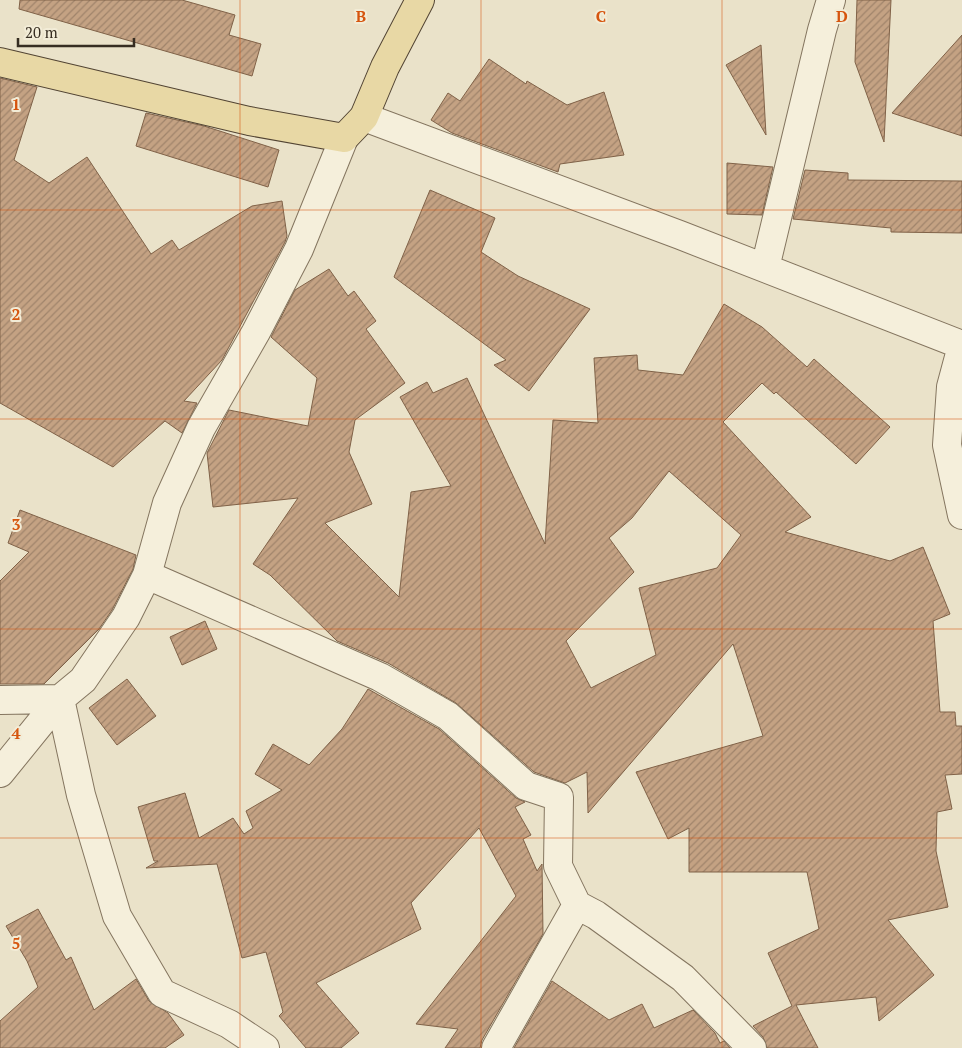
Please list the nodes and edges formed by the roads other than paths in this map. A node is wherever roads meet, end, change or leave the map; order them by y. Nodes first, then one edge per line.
1 (420, 0) edge
2 (831, 0) edge
3 (0, 62) edge
4 (364, 117) junction
5 (344, 138) junction
6 (765, 268) junction
7 (962, 346) edge
8 (962, 514) edge
9 (147, 575) junction
10 (60, 699) junction
11 (0, 700) edge
12 (0, 773) edge
13 (577, 905) junction
14 (265, 1048) edge
15 (496, 1048) edge
16 (752, 1048) edge

1 - 4 main road
2 - 6 street
3 - 5 main road
4 - 5 main road
4 - 6 street
5 - 9 street
6 - 7 street
7 - 8 street
9 - 10 street
9 - 13 street
10 - 11 street
10 - 12 street
10 - 14 street
13 - 15 street
13 - 16 street

